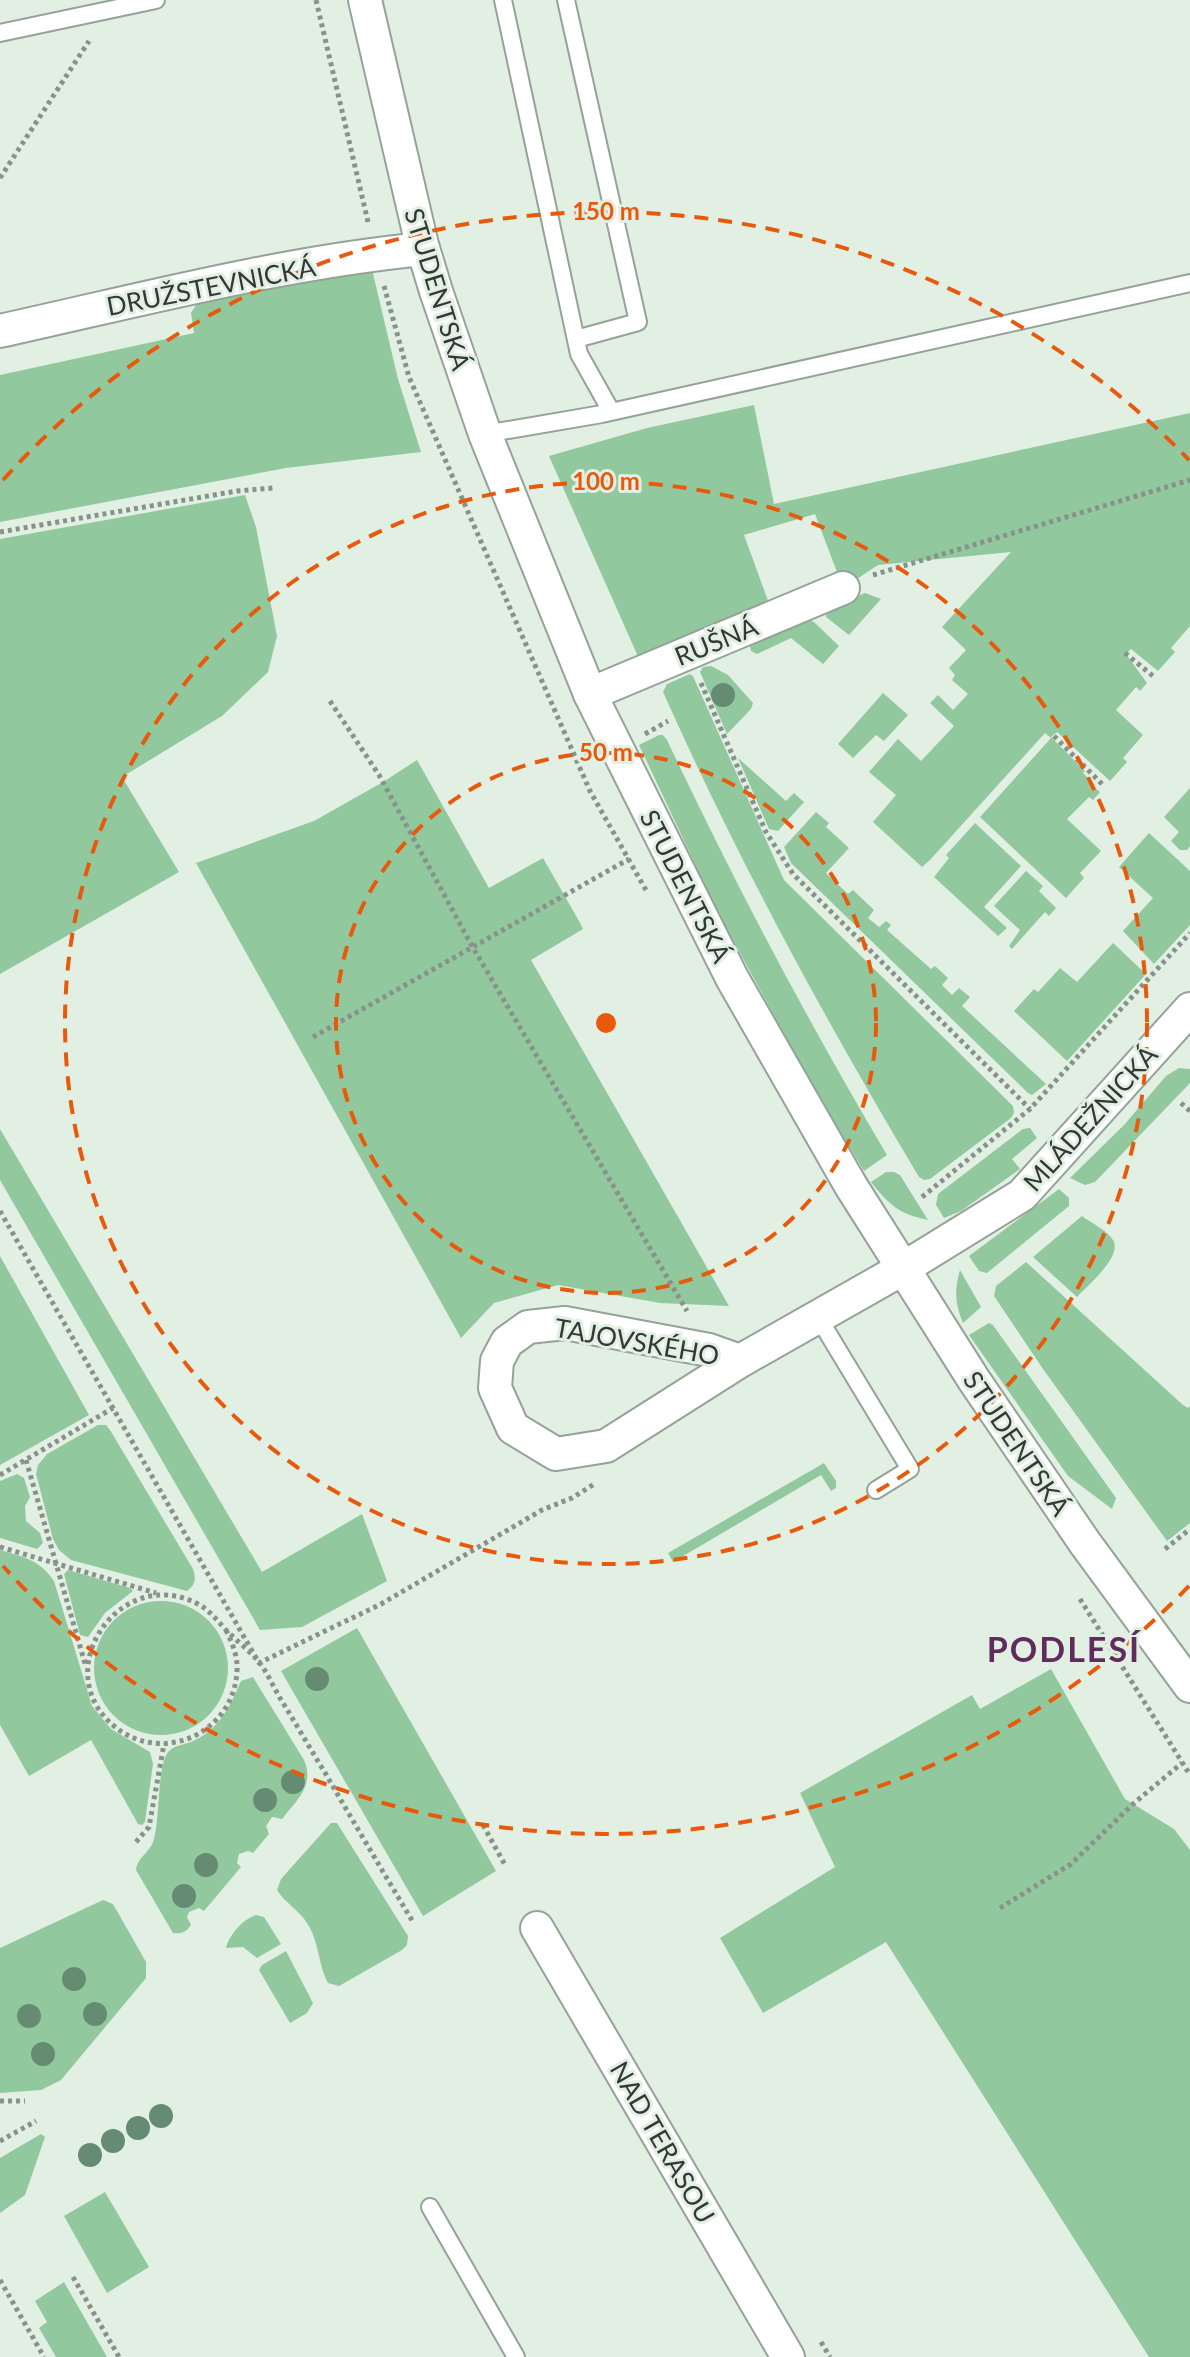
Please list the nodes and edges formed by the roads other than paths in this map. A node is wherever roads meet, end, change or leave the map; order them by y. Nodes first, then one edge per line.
1 (156, 0) edge
2 (365, 0) edge
3 (503, 0) edge
4 (566, 0) edge
5 (0, 33) edge
6 (423, 249) junction
7 (1190, 283) edge
8 (0, 331) edge
9 (582, 347) junction
10 (611, 411) junction
11 (485, 434) junction
12 (843, 588) road end
13 (590, 694) junction
14 (1183, 1016) edge
15 (902, 1269) junction
16 (818, 1317) junction
17 (740, 1361) junction
18 (876, 1490) dead end
19 (1190, 1686) edge
20 (537, 1928) dead end
21 (430, 2207) dead end
22 (516, 2357) edge
23 (788, 2357) edge

1 - 5 lane
2 - 6 street, STUDENTSKÁ
3 - 9 lane
4 - 9 lane
6 - 8 street, DRUŽSTEVNICKÁ
6 - 11 street, STUDENTSKÁ
7 - 10 lane
9 - 10 lane
10 - 11 lane
11 - 13 street, STUDENTSKÁ
12 - 13 street, RUŠNÁ
13 - 15 street, STUDENTSKÁ
14 - 15 street, MLÁDEŽNICKÁ
15 - 16 street, TAJOVSKÉHO
15 - 19 street, STUDENTSKÁ
16 - 17 street, TAJOVSKÉHO
16 - 18 lane
17 - 17 street, TAJOVSKÉHO
20 - 23 street, NAD TERASOU
21 - 22 lane

